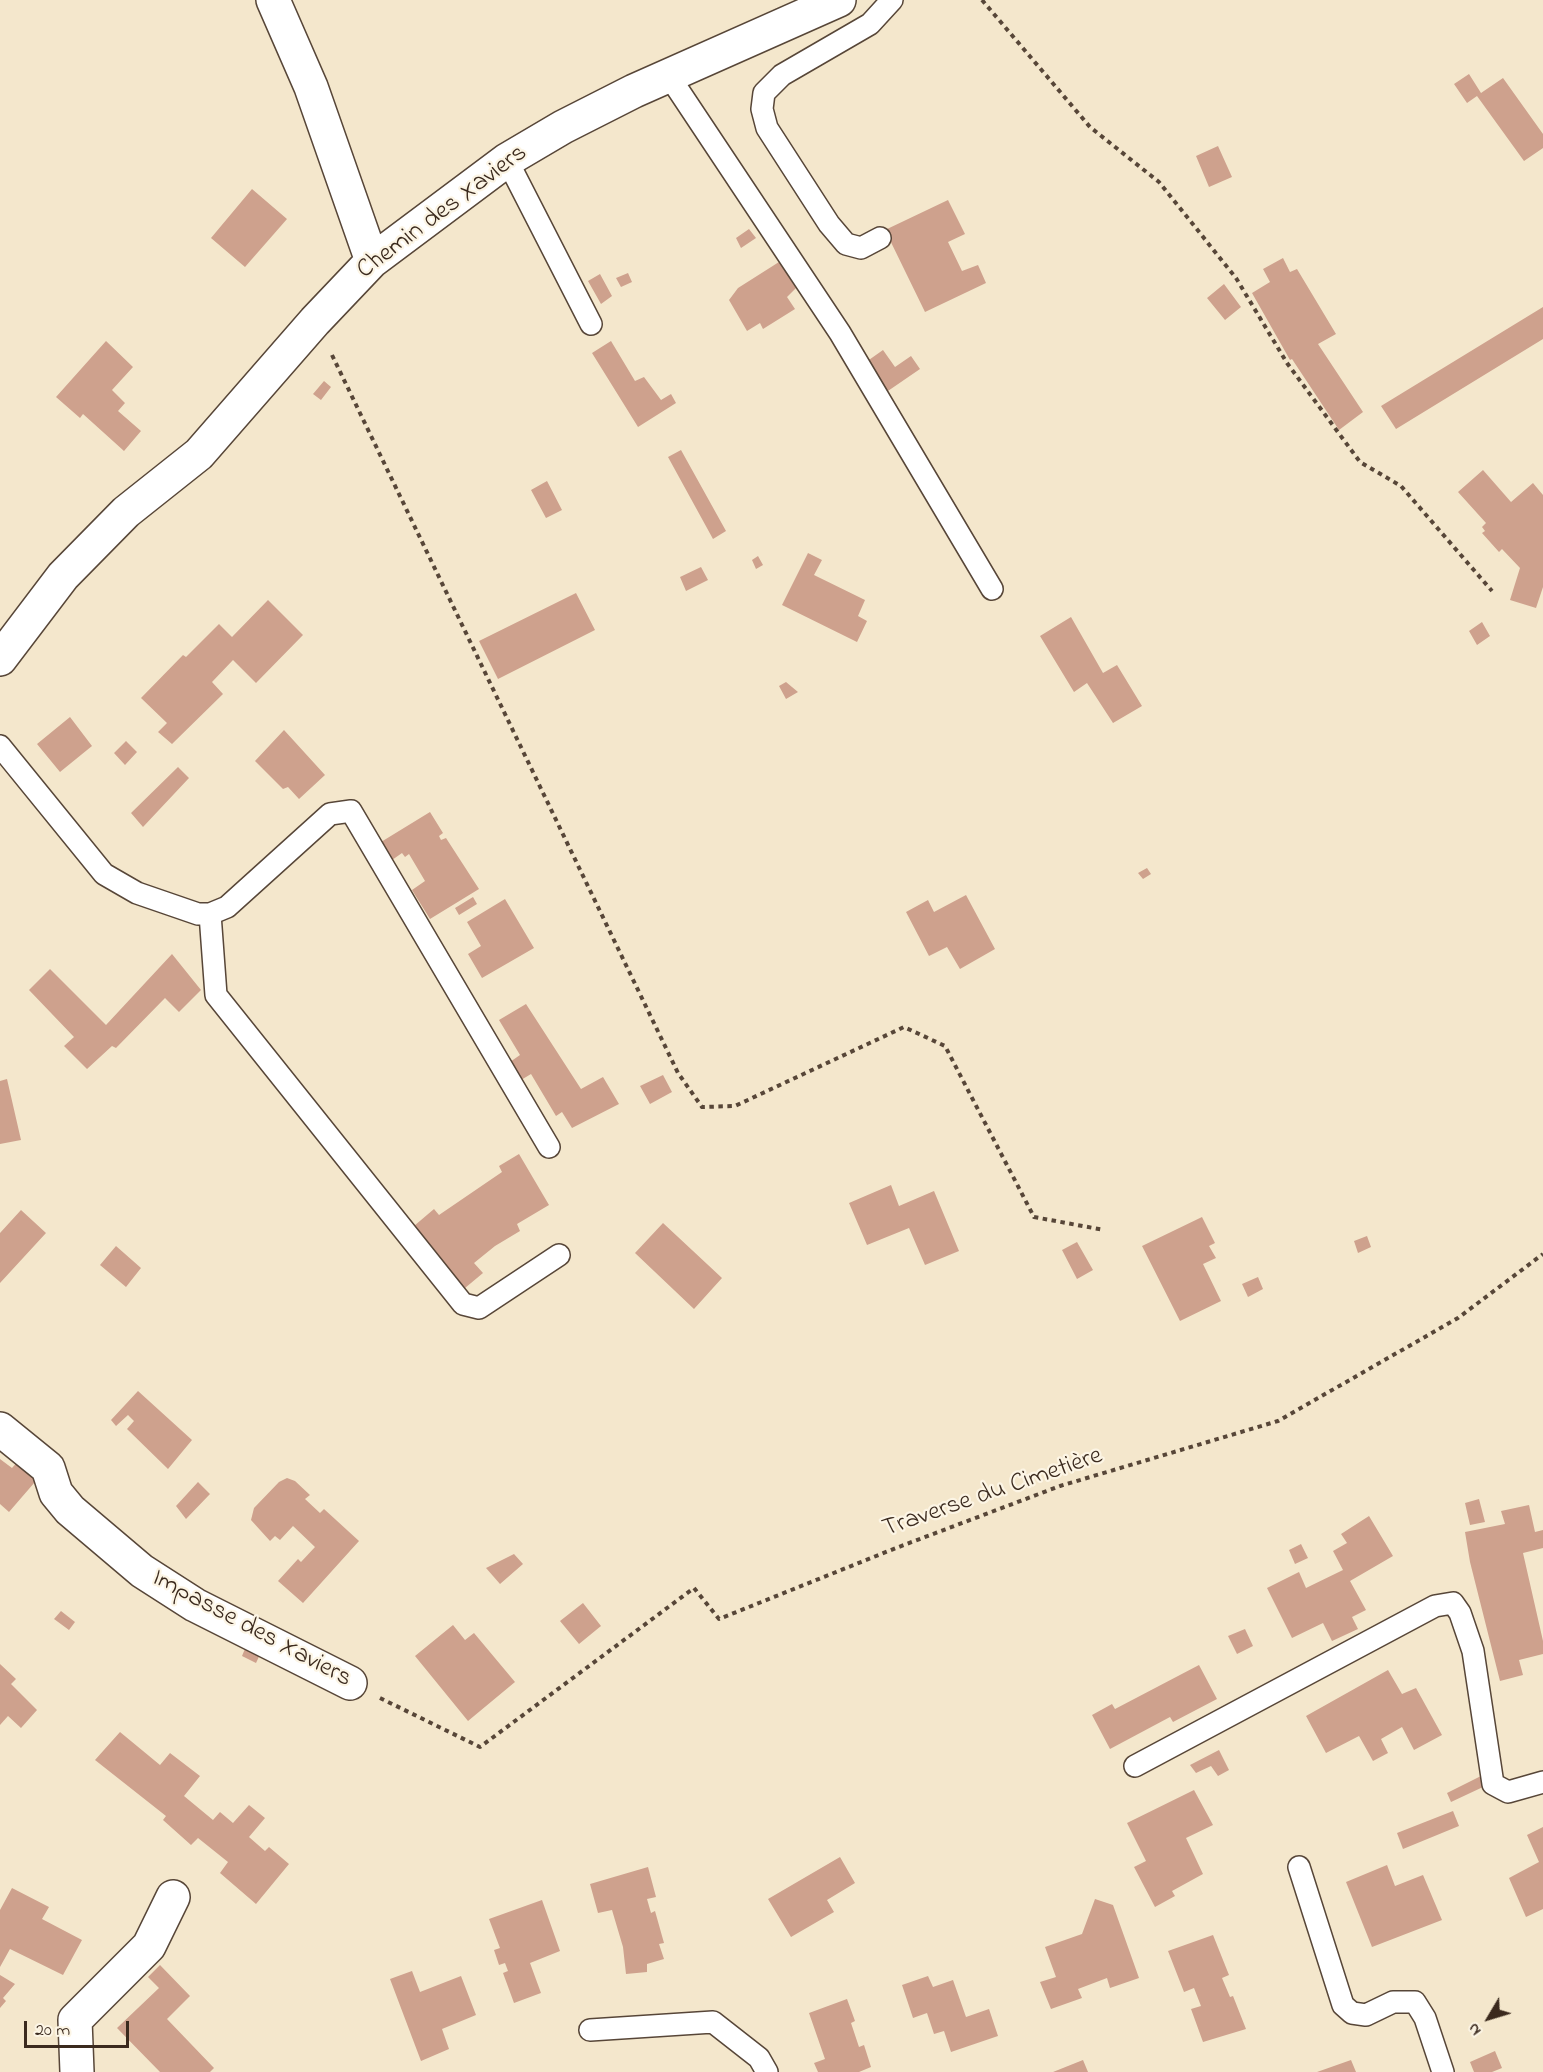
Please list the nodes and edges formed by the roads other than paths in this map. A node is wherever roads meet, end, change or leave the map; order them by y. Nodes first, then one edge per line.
1 (273, 0) edge
2 (839, 0) edge
3 (892, 0) edge
4 (669, 76) junction
5 (507, 160) junction
6 (880, 238) dead end
7 (372, 261) junction
8 (591, 324) dead end
9 (992, 589) dead end
10 (0, 659) edge
11 (0, 746) edge
12 (210, 914) junction
13 (549, 1147) dead end
14 (560, 1255) dead end
15 (0, 1429) edge
16 (350, 1683) road end
17 (1135, 1766) dead end
18 (1543, 1782) edge
19 (1299, 1867) dead end
20 (173, 1897) dead end
21 (590, 2030) dead end
22 (76, 2072) edge
23 (767, 2072) edge
24 (1443, 2072) edge

1 - 7 street
2 - 4 street, Chemin des Xaviers
3 - 6 lane
4 - 5 street, Chemin des Xaviers
4 - 9 lane
5 - 7 street, Chemin des Xaviers
5 - 8 lane
7 - 10 street, Chemin des Xaviers
11 - 12 lane
12 - 13 lane
12 - 14 lane
15 - 16 street, Impasse des Xaviers
17 - 18 lane
19 - 24 lane
20 - 22 street
21 - 23 lane

